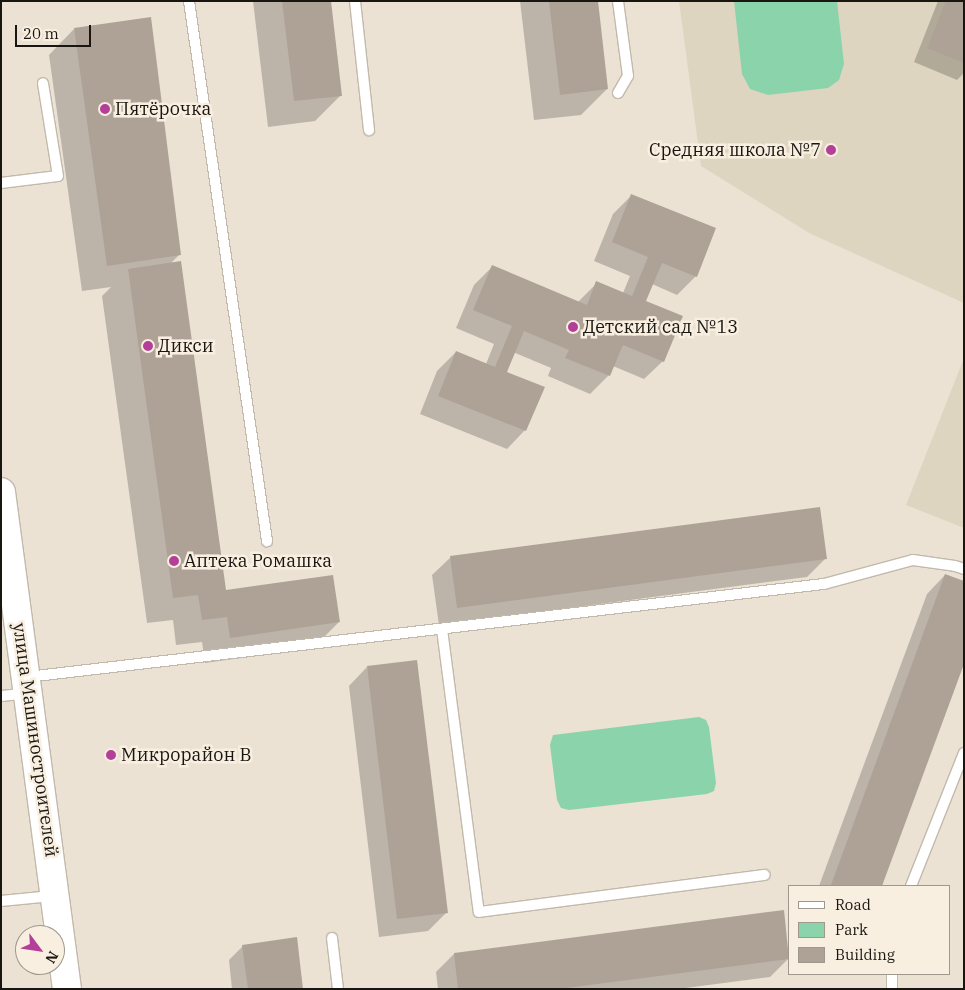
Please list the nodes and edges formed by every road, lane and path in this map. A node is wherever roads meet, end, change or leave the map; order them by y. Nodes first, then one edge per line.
1 (189, 1) edge
2 (356, 1) edge
3 (618, 1) edge
4 (44, 83) dead end
5 (618, 93) dead end
6 (369, 130) dead end
7 (1, 183) edge
8 (1, 492) edge
9 (267, 541) dead end
10 (964, 569) edge
11 (442, 629) junction
12 (28, 685) junction
13 (1, 696) edge
14 (964, 753) edge
15 (765, 875) dead end
16 (911, 885) edge
17 (55, 895) junction
18 (1, 902) edge
19 (332, 938) dead end
20 (892, 975) edge
21 (67, 989) edge
22 (338, 989) edge
23 (892, 989) edge

1 - 9 lane
2 - 6 lane
3 - 5 lane
4 - 7 lane
8 - 12 main road, улица Машиностроителей
10 - 11 lane
11 - 12 lane
11 - 15 lane
12 - 13 lane
12 - 17 main road, улица Машиностроителей
14 - 16 lane
17 - 18 lane
17 - 21 main road, улица Машиностроителей
19 - 22 lane
20 - 23 lane

